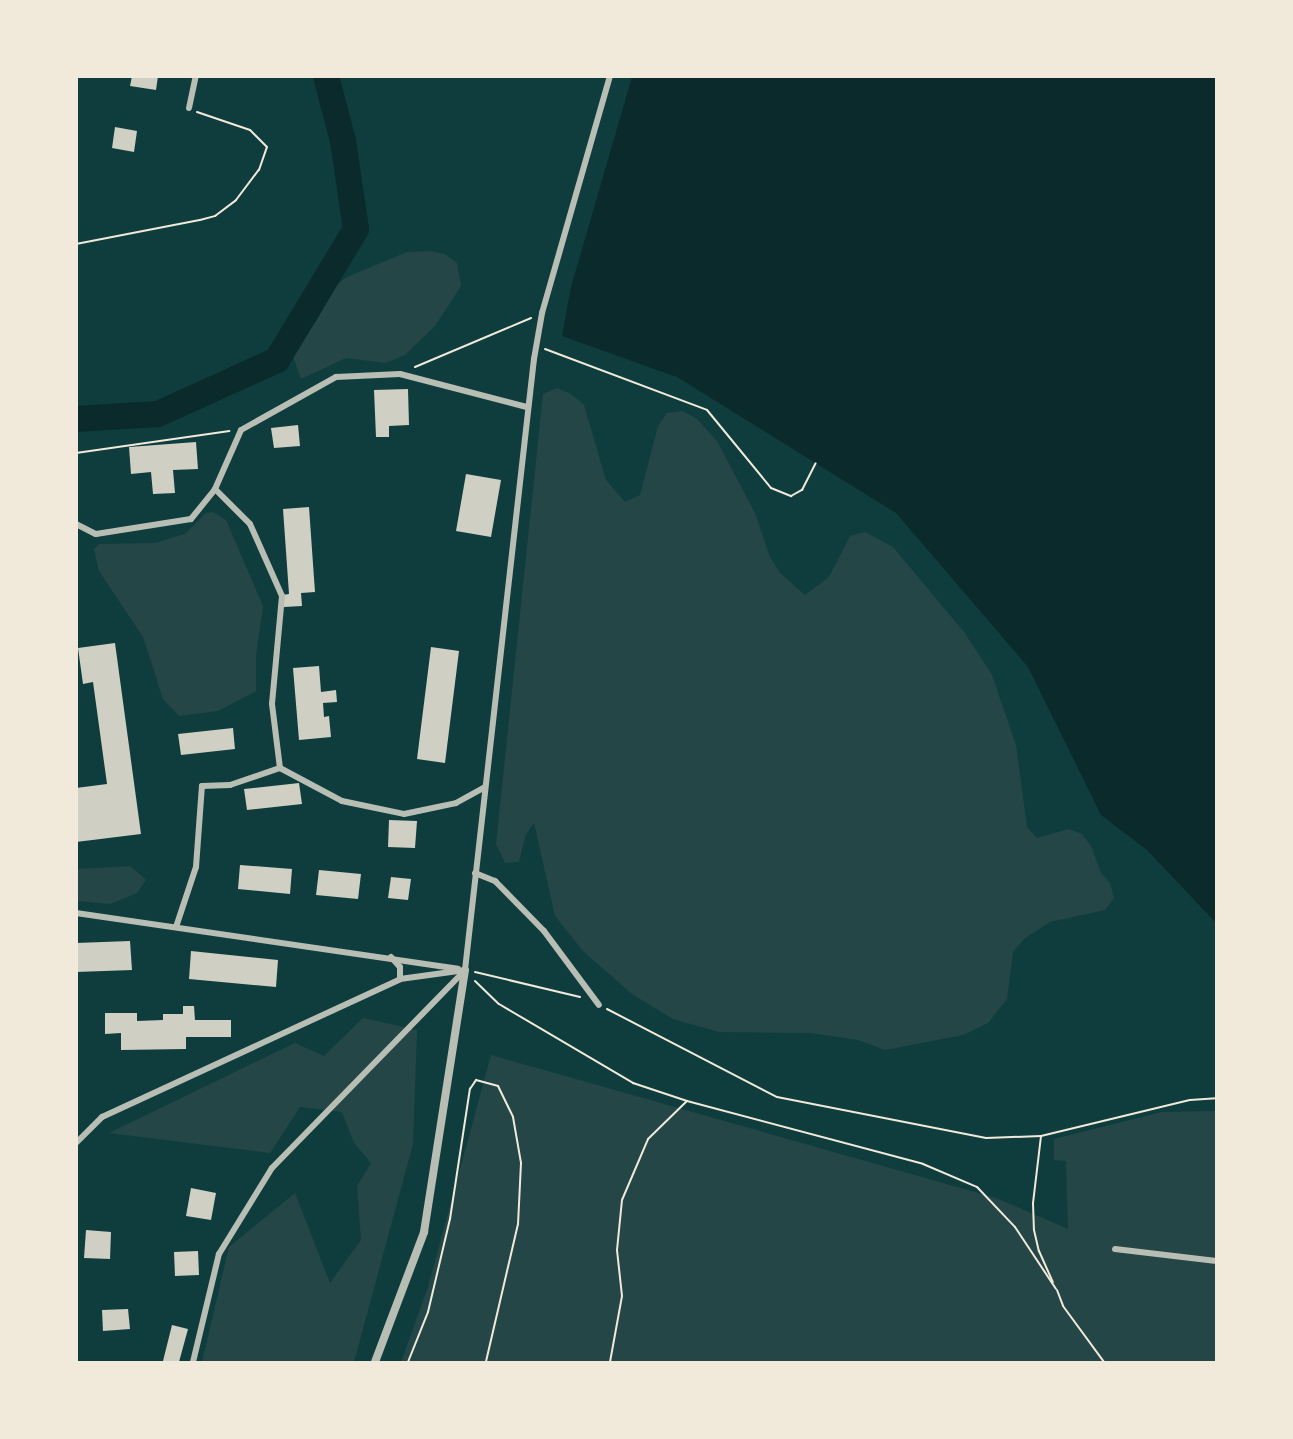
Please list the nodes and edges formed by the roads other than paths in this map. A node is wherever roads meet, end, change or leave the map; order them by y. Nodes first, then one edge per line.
1 (196, 76) edge
2 (610, 76) edge
3 (189, 108) road end
4 (527, 407) junction
5 (215, 489) junction
6 (76, 524) edge
7 (280, 768) junction
8 (485, 787) junction
9 (475, 873) junction
10 (76, 913) edge
11 (176, 927) junction
12 (390, 957) junction
13 (465, 970) junction
14 (400, 979) junction
15 (599, 1005) road end
16 (76, 1143) edge
17 (1115, 1249) dead end
18 (1216, 1261) edge
19 (194, 1362) edge
20 (375, 1362) edge

1 - 3 street
2 - 4 street
4 - 5 street
4 - 8 street
5 - 6 street
5 - 7 street
7 - 8 street
7 - 11 street
8 - 9 street
9 - 13 street
9 - 15 street
10 - 11 street
11 - 12 street
12 - 13 street
12 - 14 street
13 - 14 street
13 - 19 street
13 - 20 street
14 - 16 street
17 - 18 street

